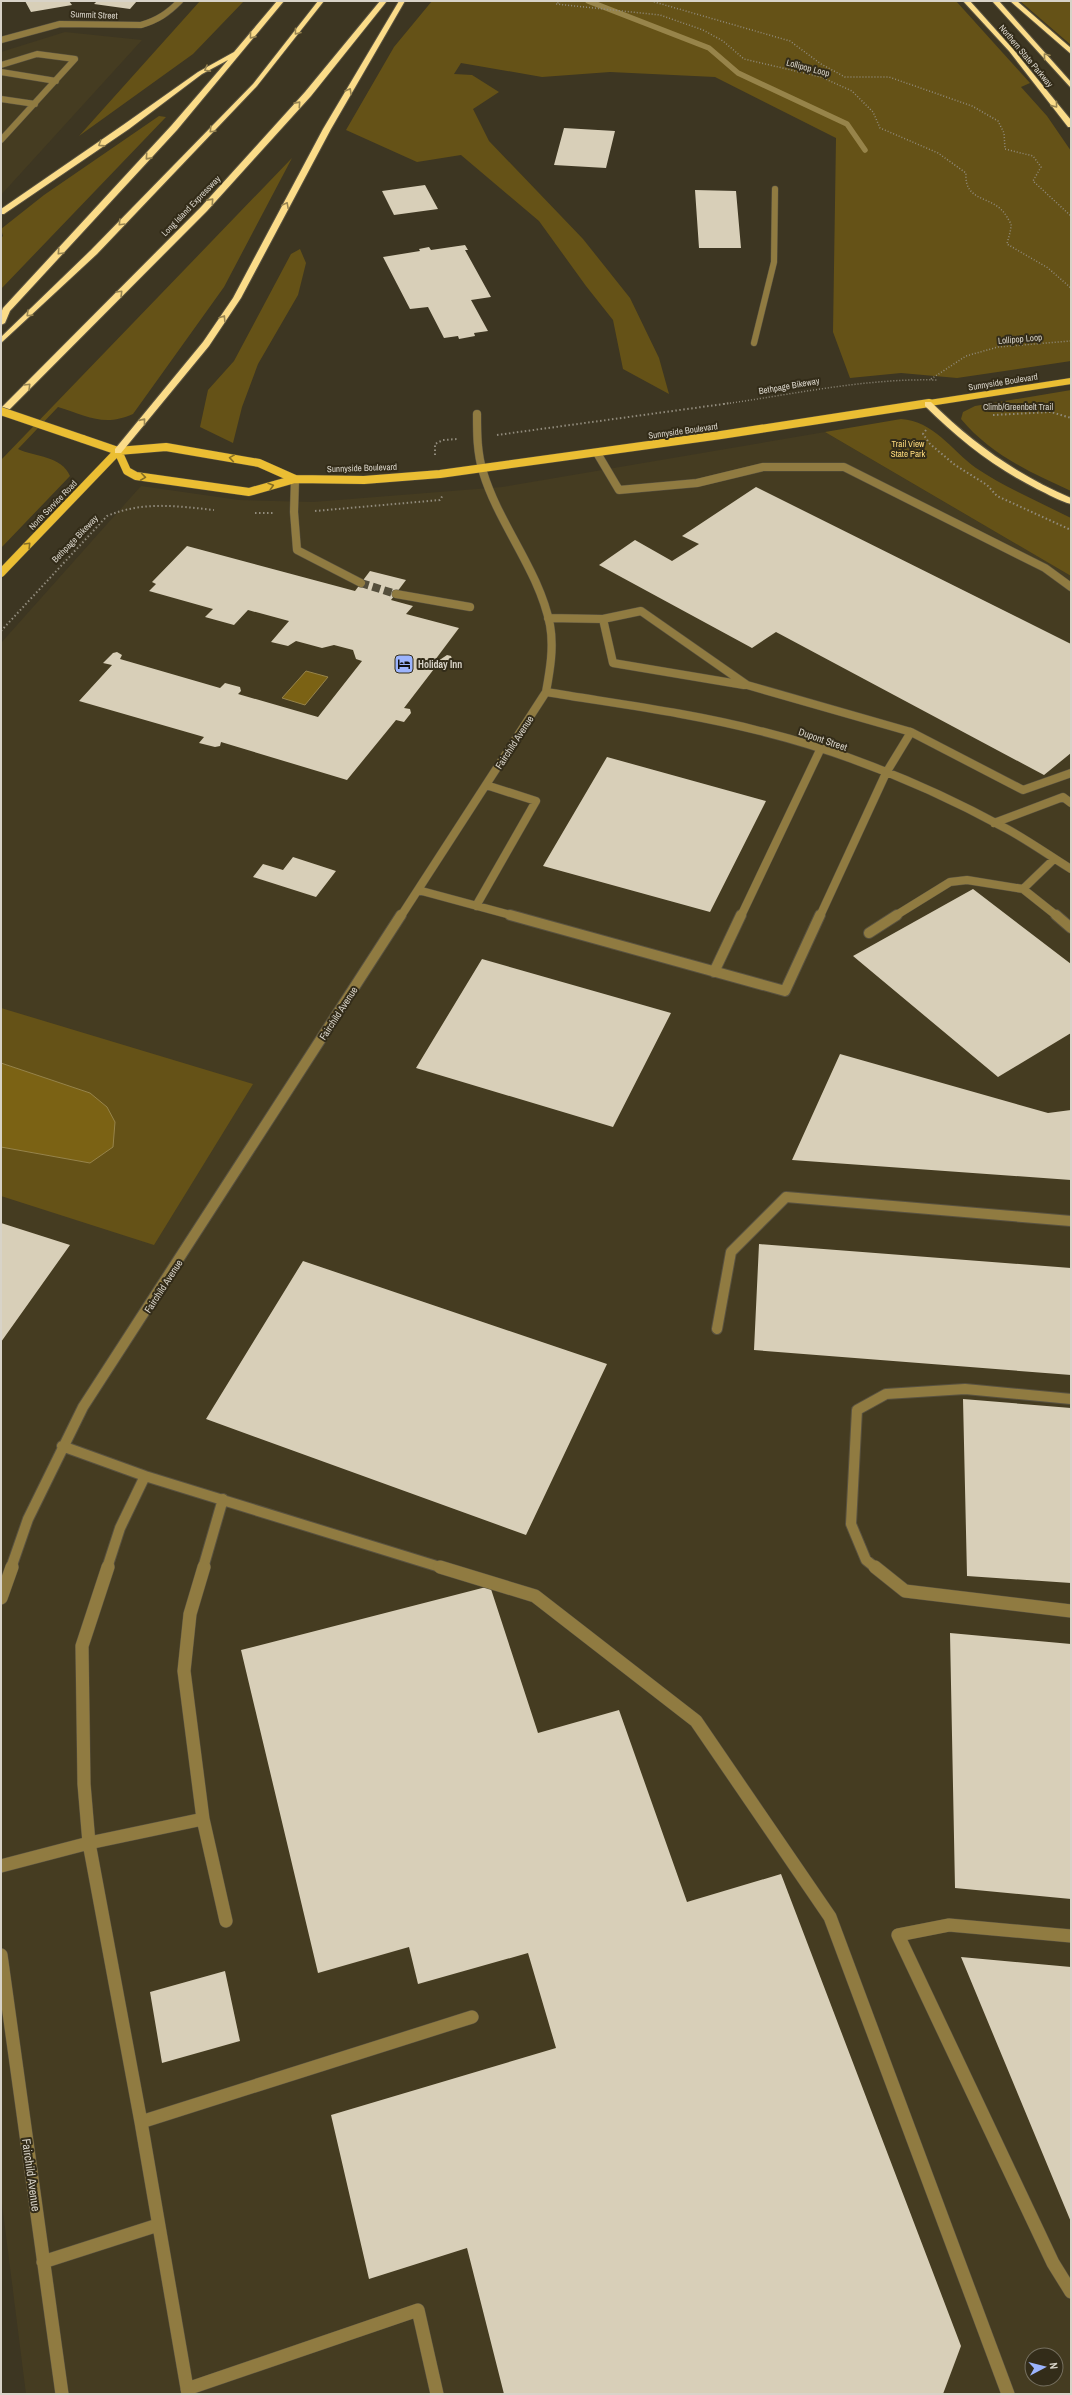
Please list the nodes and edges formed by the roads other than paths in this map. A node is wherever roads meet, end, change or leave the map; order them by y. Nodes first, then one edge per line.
1 (180, 1) edge
2 (281, 1) edge
3 (321, 1) edge
4 (384, 1) edge
5 (402, 1) edge
6 (966, 1) edge
7 (996, 1) edge
8 (1013, 1) edge
9 (1, 40) edge
10 (241, 50) junction
11 (1071, 52) edge
12 (1, 65) edge
13 (1, 72) edge
14 (56, 81) junction
15 (1071, 86) edge
16 (1, 99) edge
17 (35, 104) junction
18 (1071, 125) edge
19 (1, 140) edge
20 (775, 189) dead end
21 (1, 212) edge
22 (1, 323) edge
23 (1, 341) edge
24 (754, 343) dead end
25 (1071, 381) edge
26 (928, 404) junction
27 (1, 412) edge
28 (477, 414) dead end
29 (118, 451) junction
30 (597, 453) junction
31 (482, 468) junction
32 (295, 479) junction
33 (1071, 501) edge
34 (1, 573) edge
35 (361, 583) tunnel mouth
36 (1071, 587) edge
37 (396, 594) tunnel mouth
38 (470, 606) dead end
39 (548, 618) junction
40 (603, 619) junction
41 (747, 685) junction
42 (546, 692) junction
43 (911, 732) junction
44 (820, 750) junction
45 (886, 773) junction
46 (1071, 773) edge
47 (486, 785) junction
48 (1071, 803) edge
49 (994, 822) junction
50 (1054, 858) junction
51 (1071, 869) edge
52 (1023, 889) junction
53 (418, 890) junction
54 (476, 906) junction
55 (1071, 928) edge
56 (869, 933) dead end
57 (714, 972) junction
58 (1071, 1221) edge
59 (716, 1329) dead end
60 (1071, 1399) edge
61 (62, 1446) junction
62 (145, 1476) junction
63 (223, 1499) junction
64 (1, 1598) edge
65 (1071, 1611) edge
66 (203, 1819) junction
67 (89, 1843) junction
68 (1, 1866) edge
69 (226, 1921) dead end
70 (1071, 1936) edge
71 (1, 1955) edge
72 (472, 2017) dead end
73 (141, 2122) junction
74 (158, 2225) junction
75 (43, 2262) junction
76 (1071, 2292) edge
77 (188, 2391) edge
78 (62, 2394) edge
79 (437, 2394) edge
80 (1008, 2394) edge

1 - 9 street, Summit Street
2 -> 10 highway
3 -> 23 highway
27 -> 4 highway, Long Island Expressway
29 -> 5 highway
6 -> 18 highway, Northern State Parkway
15 -> 7 highway, Northern State Parkway
8 - 11 highway
10 -> 21 highway
10 -> 22 highway
12 - 14 street
13 - 14 street
14 - 17 street
16 - 17 street
17 - 19 street
20 - 24 street
25 - 26 main road, Sunnyside Boulevard
26 - 30 main road, Sunnyside Boulevard
26 - 33 highway
27 - 29 main road, Sunnyside Boulevard, bridge
28 - 31 street, Fairchild Avenue
32 -> 29 main road, Sunnyside Boulevard
29 -> 32 main road, Sunnyside Boulevard
34 -> 29 main road, North Service Road
30 - 31 main road, Sunnyside Boulevard
30 - 36 street
31 - 32 main road, Sunnyside Boulevard
31 - 39 street, Fairchild Avenue
32 - 35 street
37 - 38 street
39 - 40 street
39 - 42 street, Fairchild Avenue
40 - 41 street
40 - 41 street
41 - 43 street
42 - 44 street, Dupont Street
42 - 47 street, Fairchild Avenue
43 - 45 street
43 - 46 street
44 - 45 street, Dupont Street
44 - 57 street
45 - 49 street, Dupont Street
45 - 57 street
47 - 53 street, Fairchild Avenue
47 - 54 street
48 - 49 street
49 - 50 street, Dupont Street
50 - 51 street, Dupont Street
50 - 52 street
52 - 55 street
52 - 56 street
53 - 54 street
53 - 61 street, Fairchild Avenue
54 - 57 street
58 - 59 street
60 - 65 street
61 - 62 street
61 - 64 street, Fairchild Avenue
62 - 63 street
62 - 67 street
63 - 66 street
63 - 80 street
66 - 67 street
66 - 69 street
67 - 68 street
67 - 73 street
70 - 76 street
71 - 75 street, Fairchild Avenue
72 - 73 street
73 - 74 street
74 - 75 street
74 - 77 street
75 - 78 street, Fairchild Avenue
77 - 79 street

